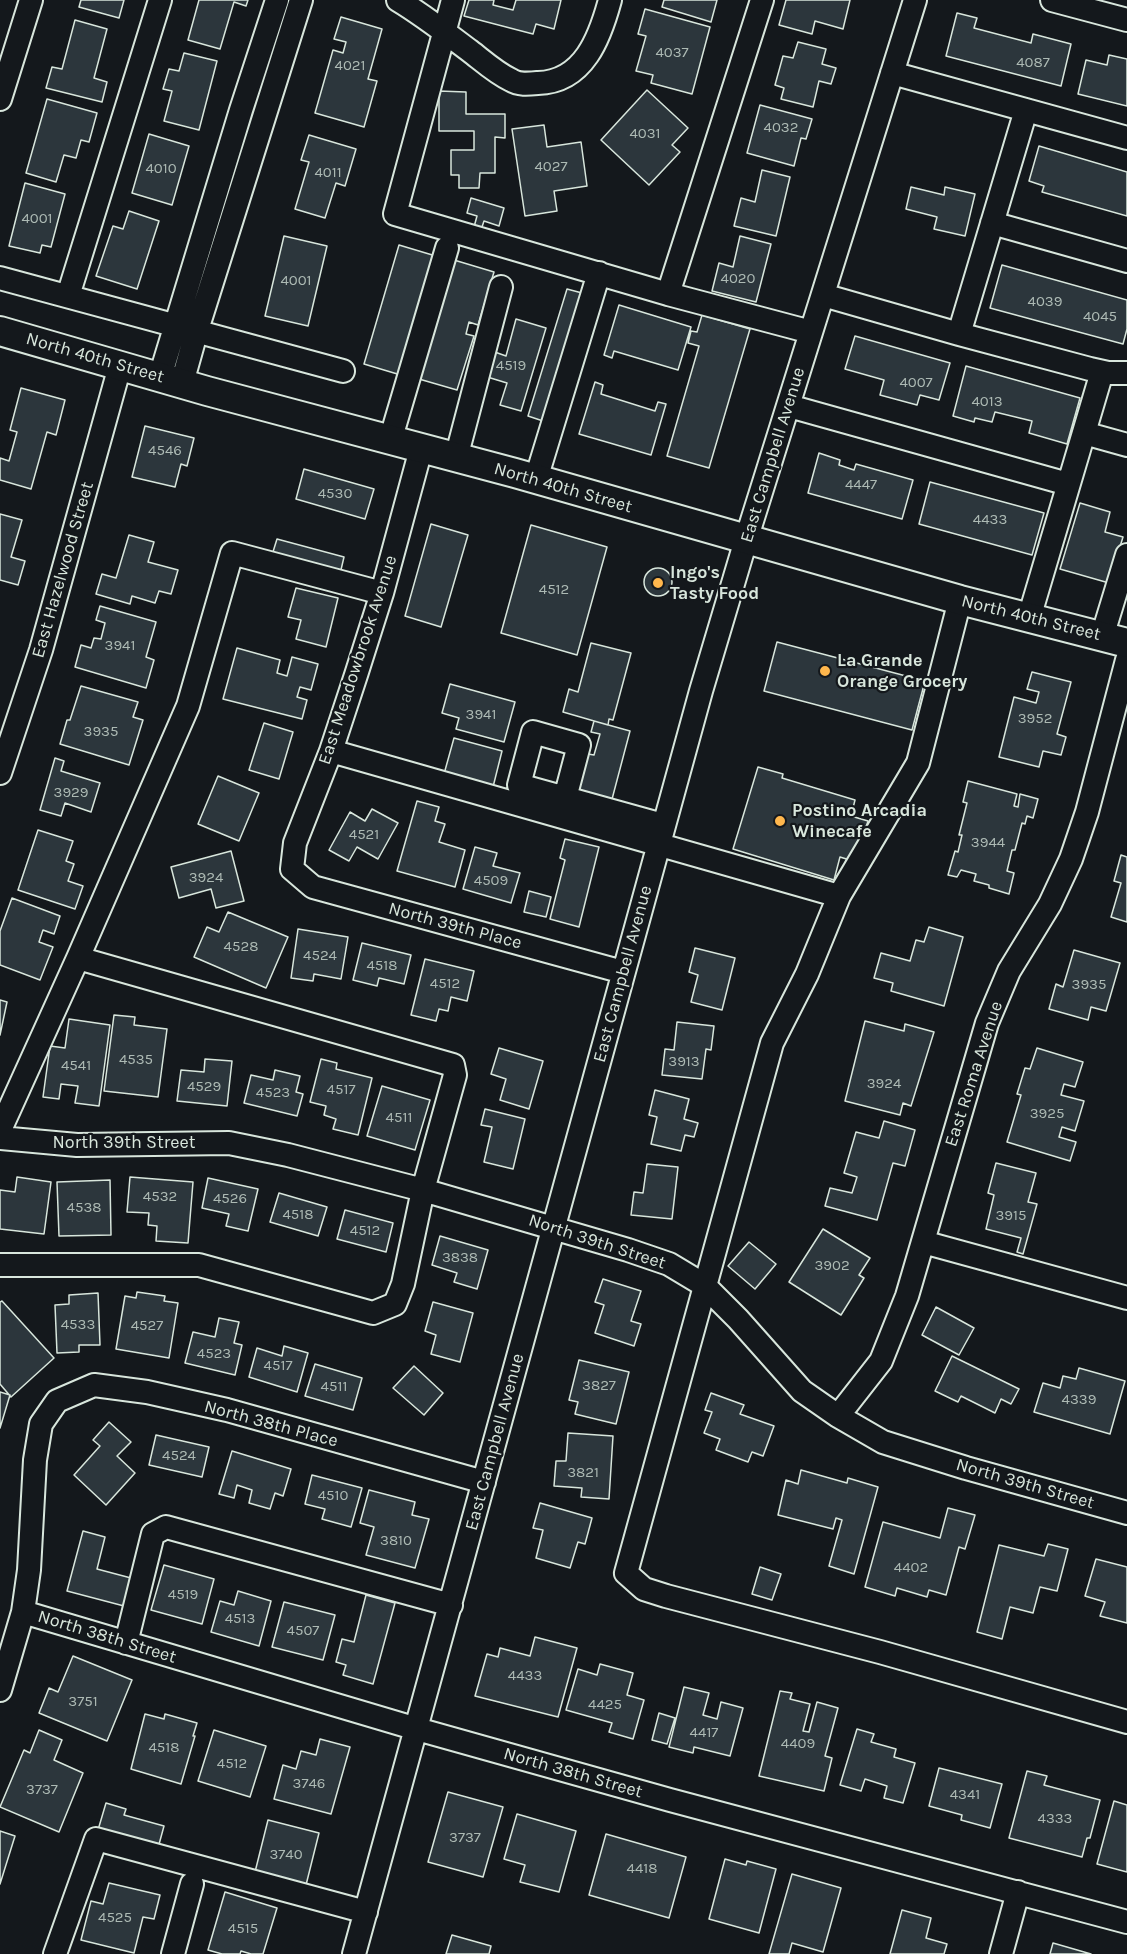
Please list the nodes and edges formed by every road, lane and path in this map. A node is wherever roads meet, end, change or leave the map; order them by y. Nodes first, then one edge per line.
1 (31, 0) edge
2 (160, 0) edge
3 (277, 0) edge
4 (301, 0) edge
5 (398, 0) edge
6 (453, 0) edge
7 (610, 0) edge
8 (762, 0) edge
9 (915, 0) edge
10 (1054, 0) edge
11 (1127, 20) edge
12 (445, 32) junction
13 (892, 73) junction
14 (0, 99) edge
15 (241, 110) junction
16 (1026, 110) junction
17 (264, 117) junction
18 (1127, 138) edge
19 (992, 223) junction
20 (447, 248) dead end
21 (1127, 261) edge
22 (599, 273) junction
23 (0, 278) edge
24 (501, 287) dead end
25 (668, 294) junction
26 (823, 295) junction
27 (68, 296) junction
28 (175, 326) junction
29 (0, 331) edge
30 (810, 332) junction
31 (196, 333) junction
32 (959, 334) junction
33 (120, 366) junction
34 (344, 371) dead end
35 (1102, 372) junction
36 (1127, 373) edge
37 (171, 380) junction
38 (789, 405) junction
39 (1084, 433) junction
40 (390, 441) junction
41 (1127, 445) edge
42 (422, 449) junction
43 (456, 458) junction
44 (536, 479) junction
45 (1068, 484) junction
46 (746, 540) junction
47 (1127, 555) edge
48 (382, 593) junction
49 (960, 600) junction
50 (1029, 618) junction
51 (1115, 640) edge
52 (1127, 660) edge
53 (331, 751) junction
54 (0, 773) edge
55 (565, 798) dead end
56 (661, 834) junction
57 (292, 869) joint
58 (839, 896) junction
59 (78, 958) junction
60 (624, 972) junction
61 (0, 1130) edge
62 (0, 1138) edge
63 (423, 1190) junction
64 (553, 1227) junction
65 (922, 1242) junction
66 (0, 1265) edge
67 (704, 1285) junction
68 (1127, 1298) edge
69 (838, 1416) junction
70 (484, 1482) junction
71 (1127, 1513) edge
72 (451, 1605) junction
73 (23, 1612) junction
74 (126, 1642) junction
75 (0, 1690) edge
76 (1127, 1722) edge
77 (417, 1729) junction
78 (192, 1884) dead end
79 (1018, 1892) junction
80 (366, 1912) junction
81 (1127, 1922) edge
82 (55, 1954) edge
83 (173, 1954) edge
84 (354, 1954) edge
85 (1001, 1954) edge

1 - 14 street
2 - 27 street
3 - 15 street
4 - 17 street
5 - 12 street
6 - 12 street
7 - 12 street
8 - 25 street
9 - 13 street, East Campbell Avenue
10 - 11 street
12 - 22 street
13 - 16 street
13 - 26 street, East Campbell Avenue
15 - 17 street
15 - 28 street
16 - 18 street
16 - 19 street
17 - 31 street
19 - 21 street
19 - 32 street
20 - 40 street
22 - 25 street
22 - 44 street
23 - 27 street
24 - 43 street
25 - 30 street
26 - 30 street, East Campbell Avenue
26 - 32 street
27 - 28 street
28 - 31 street
28 - 37 street
29 - 33 main road, North 40th Street
30 - 38 street, East Campbell Avenue
31 - 34 street
31 - 37 street
32 - 35 street
33 - 37 main road, North 40th Street
33 - 54 street, East Hazelwood Street
35 - 36 street
35 - 39 street
37 - 40 main road, North 40th Street
38 - 45 street
38 - 46 street, East Campbell Avenue
39 - 41 street
39 - 45 street
40 - 42 main road, North 40th Street
42 - 43 main road, North 40th Street
42 - 48 street, East Meadowbrook Avenue
43 - 44 main road, North 40th Street
44 - 46 main road, North 40th Street
45 - 50 street
46 - 49 main road, North 40th Street
46 - 56 street, East Campbell Avenue
47 - 51 street
48 - 53 street, East Meadowbrook Avenue
48 - 59 street
49 - 50 main road, North 40th Street
49 - 58 street
50 - 51 main road, North 40th Street
52 - 65 street, East Roma Avenue
53 - 56 street
53 - 57 street, East Meadowbrook Avenue
55 - 56 street
56 - 58 street
56 - 60 street, East Campbell Avenue
57 - 60 street, North 39th Place
58 - 67 street
59 - 61 street
59 - 63 street
60 - 64 street, East Campbell Avenue
62 - 63 street, North 39th Street
63 - 64 street, North 39th Street
63 - 66 street
64 - 67 street, North 39th Street
64 - 70 street, East Campbell Avenue
65 - 68 street
65 - 69 street, East Roma Avenue
67 - 69 street, North 39th Street
67 - 76 street
69 - 71 street, North 39th Street
70 - 72 street, East Campbell Avenue
70 - 73 street, North 38th Place
72 - 74 street
72 - 77 street, East Campbell Avenue
73 - 74 street, North 38th Street
73 - 75 street
74 - 77 street, North 38th Street
77 - 79 street, North 38th Street
77 - 80 street, East Campbell Avenue
78 - 83 street
79 - 81 street, North 38th Street
79 - 85 street
80 - 82 street
80 - 84 street, East Campbell Avenue

